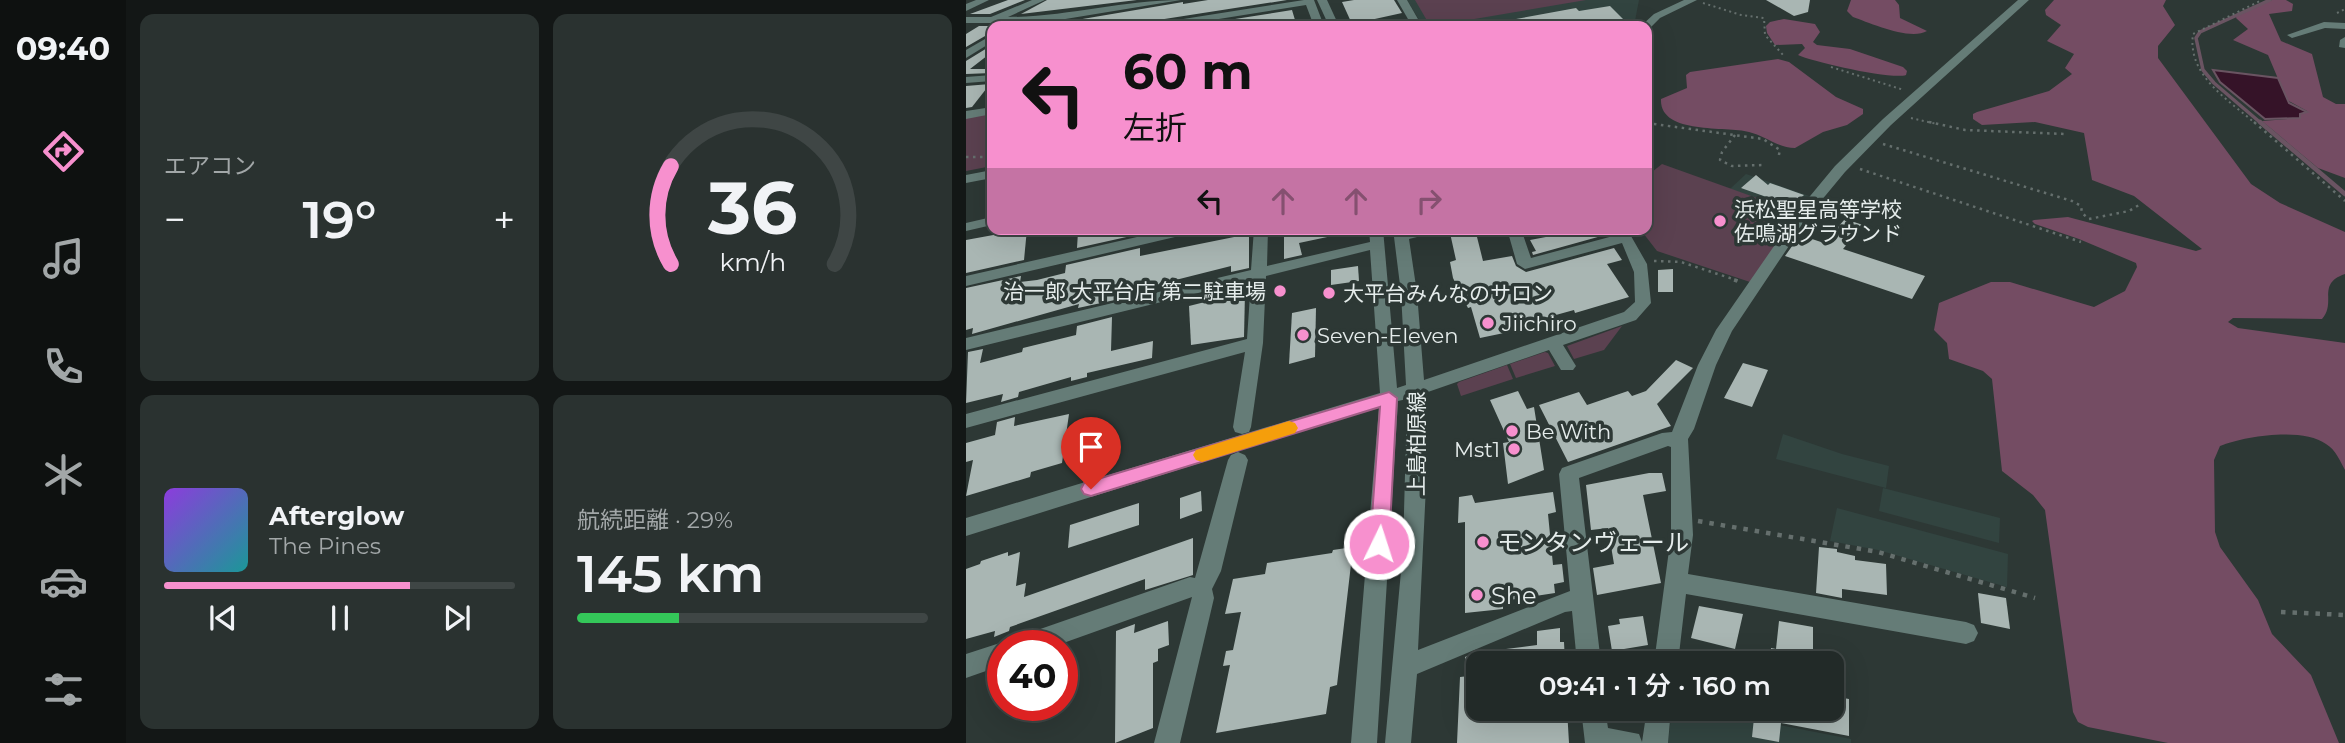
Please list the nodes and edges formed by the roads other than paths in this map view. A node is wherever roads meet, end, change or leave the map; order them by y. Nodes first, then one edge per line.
1 (984, 0) edge
2 (1040, 0) edge
3 (1176, 0) edge
4 (1230, 0) edge
5 (1324, 0) edge
6 (1402, 0) edge
7 (1650, 0) edge
8 (1694, 0) edge
9 (2024, 0) edge
10 (1310, 1) edge
11 (966, 8) edge
12 (1667, 11) junction
13 (1233, 15) junction
14 (966, 20) edge
15 (990, 21) joint
16 (1034, 21) edge
17 (1192, 21) edge
18 (1234, 21) edge
19 (1317, 21) edge
20 (1332, 21) edge
21 (1415, 21) edge
22 (1652, 22) edge
23 (2345, 26) edge
24 (2292, 35) dead end
25 (987, 41) edge
26 (971, 52) edge
27 (987, 78) edge
28 (966, 80) edge
29 (987, 112) edge
30 (966, 115) edge
31 (987, 175) edge
32 (966, 179) edge
33 (987, 222) edge
34 (966, 226) edge
35 (1166, 235) edge
36 (1261, 235) edge
37 (1401, 235) edge
38 (1516, 235) edge
39 (1617, 235) edge
40 (1624, 235) edge
41 (1377, 237) edge
42 (1260, 272) junction
43 (966, 281) edge
44 (1554, 342) junction
45 (1255, 343) junction
46 (966, 344) edge
47 (1566, 366) dead end
48 (1416, 389) junction
49 (1389, 398) junction
50 (966, 421) edge
51 (1242, 427) dead end
52 (1676, 441) junction
53 (1238, 460) dead end
54 (966, 527) edge
55 (1676, 582) junction
56 (1201, 589) junction
57 (1582, 599) junction
58 (1068, 630) edge
59 (1966, 633) dead end
60 (1588, 651) edge
61 (1667, 651) edge
62 (987, 659) edge
63 (966, 666) edge
64 (1406, 667) junction
65 (1595, 721) edge
66 (1658, 721) edge
67 (1167, 743) edge
68 (1364, 743) edge
69 (1398, 743) edge
70 (1630, 743) edge
71 (1655, 743) edge

1 - 11 street
2 - 15 street
3 - 16 street
4 - 13 street
5 - 20 street
6 - 21 street
7 - 12 street
8 - 12 street
9 - 52 street
10 - 13 street
10 - 19 street
12 - 22 street
13 - 17 street
13 - 18 street
14 - 15 street
23 - 24 street
25 - 26 street
27 - 28 street
29 - 30 street
31 - 32 street
33 - 34 street
35 - 43 street
36 - 42 street
37 - 48 street, 上島柏原線
38 - 39 street
40 - 44 street
41 - 42 street
41 - 49 street, 上島柏原線
42 - 45 street
42 - 46 street
44 - 47 street
44 - 48 street
45 - 50 street
45 - 51 street
48 - 49 street
48 - 64 street, 上島柏原線
49 - 54 street
49 - 68 street, 上島柏原線
52 - 55 street
52 - 57 street
53 - 56 street
55 - 59 street
55 - 61 street
56 - 58 street
56 - 67 street
57 - 60 street
57 - 64 street
62 - 63 street
64 - 69 street, 上島柏原線
65 - 70 street
66 - 71 street

